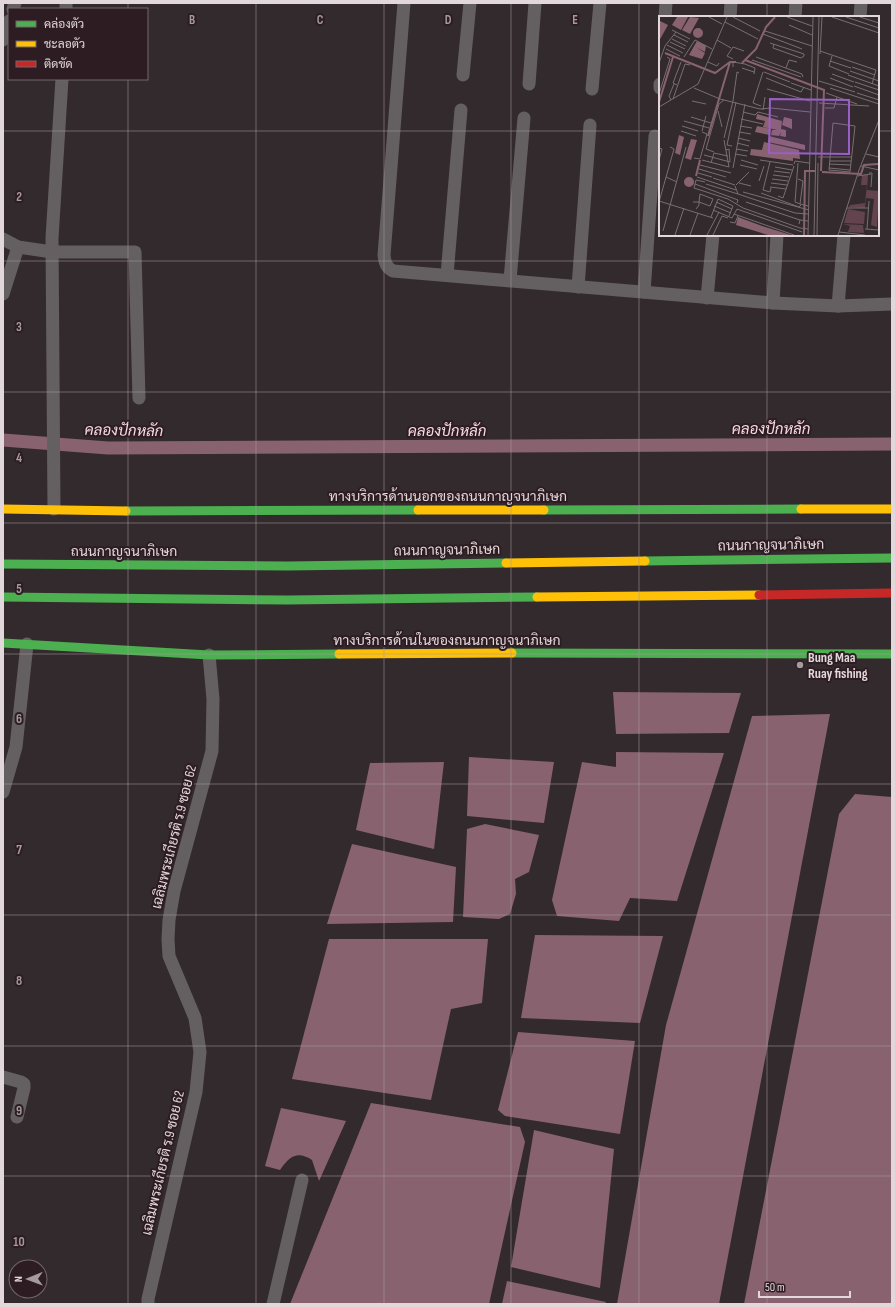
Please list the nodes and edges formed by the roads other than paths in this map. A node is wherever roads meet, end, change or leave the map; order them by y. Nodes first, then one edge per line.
1 (404, 3) edge
2 (470, 3) edge
3 (535, 3) edge
4 (600, 3) edge
5 (666, 3) edge
6 (731, 3) edge
7 (796, 3) edge
8 (862, 3) edge
9 (665, 16) edge
10 (730, 16) edge
11 (795, 16) edge
12 (860, 16) edge
13 (8, 24) edge
14 (3, 40) edge
15 (463, 75) dead end
16 (62, 80) edge
17 (529, 84) dead end
18 (592, 89) dead end
19 (461, 110) dead end
20 (524, 118) dead end
21 (590, 125) dead end
22 (655, 136) dead end
23 (713, 236) edge
24 (778, 236) edge
25 (844, 236) edge
26 (3, 239) edge
27 (18, 247) junction
28 (52, 252) junction
29 (447, 275) junction
30 (510, 280) junction
31 (578, 286) junction
32 (644, 292) junction
33 (3, 294) edge
34 (708, 298) junction
35 (773, 303) junction
36 (892, 304) edge
37 (838, 306) junction
38 (139, 398) dead end
39 (3, 509) edge
40 (54, 509) junction
41 (892, 509) edge
42 (892, 558) edge
43 (3, 564) edge
44 (892, 593) edge
45 (3, 597) edge
46 (3, 644) edge
47 (27, 644) junction
48 (892, 654) edge
49 (209, 655) junction
50 (3, 792) edge
51 (3, 1077) edge
52 (17, 1117) dead end
53 (302, 1180) dead end
54 (148, 1304) edge
55 (272, 1304) edge

1 - 29 street
2 - 15 street
3 - 17 street
4 - 18 street
5 - 9 street
6 - 10 street
7 - 11 street
8 - 12 street
13 - 14 street
16 - 28 street
19 - 29 street
20 - 30 street
21 - 31 street
22 - 32 street
23 - 34 street
24 - 35 street
25 - 37 street
26 - 27 street
27 - 28 street
27 - 33 street
28 - 38 street
28 - 40 street
29 - 30 street
30 - 31 street
31 - 32 street
32 - 34 street
34 - 35 street
35 - 37 street
36 - 37 street
39 - 40 main road, ทางบริการด้านนอกของถนนกาญจนาภิเษก
40 - 41 main road, ทางบริการด้านนอกของถนนกาญจนาภิเษก
42 - 43 main road, ถนนกาญจนาภิเษก
44 - 45 main road
46 - 47 main road, ทางบริการด้านในของถนนกาญจนาภิเษก
47 - 49 main road, ทางบริการด้านในของถนนกาญจนาภิเษก
47 - 50 street
48 - 49 main road, ทางบริการด้านในของถนนกาญจนาภิเษก
49 - 54 street, เฉลิมพระเกียรติ ร.9 ซอย 62
51 - 52 street
53 - 55 street

